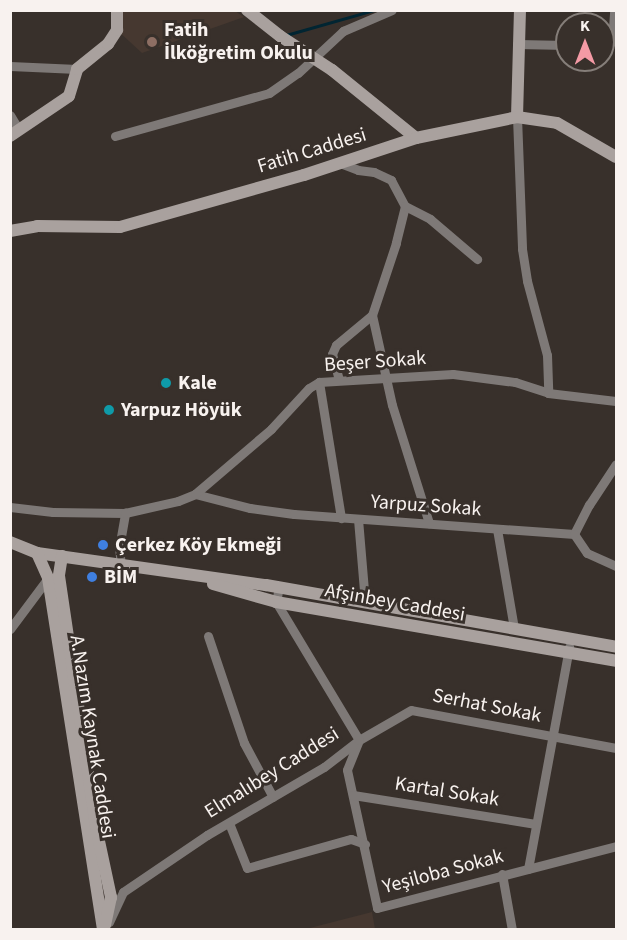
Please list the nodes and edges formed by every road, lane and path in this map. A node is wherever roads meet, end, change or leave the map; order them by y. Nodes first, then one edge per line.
1 (117, 10) edge
2 (247, 10) edge
3 (392, 10) edge
4 (520, 10) edge
5 (517, 44) junction
6 (555, 45) edge
7 (311, 58) junction
8 (10, 66) edge
9 (77, 69) junction
10 (10, 116) edge
11 (517, 117) junction
12 (15, 133) edge
13 (115, 136) dead end
14 (416, 138) junction
15 (616, 157) edge
16 (340, 163) junction
17 (405, 206) junction
18 (10, 231) edge
19 (477, 259) dead end
20 (372, 315) junction
21 (387, 378) junction
22 (339, 380) junction
23 (319, 382) junction
24 (548, 393) junction
25 (616, 401) edge
26 (616, 464) edge
27 (614, 474) edge
28 (195, 494) junction
29 (10, 507) edge
30 (125, 513) junction
31 (341, 518) junction
32 (358, 519) junction
33 (429, 523) junction
34 (497, 529) junction
35 (574, 534) junction
36 (10, 542) edge
37 (37, 553) junction
38 (62, 556) junction
39 (121, 566) junction
40 (616, 566) edge
41 (169, 571) junction
42 (48, 578) junction
43 (279, 587) junction
44 (276, 602) junction
45 (365, 602) junction
46 (514, 628) junction
47 (10, 629) edge
48 (208, 636) dead end
49 (570, 639) junction
50 (616, 647) edge
51 (568, 652) junction
52 (616, 661) edge
53 (551, 737) junction
54 (359, 740) junction
55 (616, 748) edge
56 (324, 767) junction
57 (347, 770) junction
58 (353, 795) junction
59 (273, 797) junction
60 (228, 823) junction
61 (536, 824) junction
62 (365, 844) junction
63 (616, 846) edge
64 (528, 869) junction
65 (502, 874) junction
66 (104, 930) edge
67 (512, 930) edge

1 - 9 street
2 - 7 street
3 - 7 street
4 - 5 street
5 - 6 street
5 - 11 street
7 - 13 street
7 - 14 street
8 - 9 street
9 - 12 street
10 - 12 street
11 - 14 street, Fatih Caddesi
11 - 15 street, Fatih Caddesi
11 - 24 street
14 - 16 street, Fatih Caddesi
16 - 17 street
16 - 18 street, Fatih Caddesi
17 - 19 street
17 - 20 street
20 - 21 street
20 - 22 street
21 - 22 street, Beşer Sokak
21 - 24 street, Beşer Sokak
21 - 33 street
22 - 23 street, Beşer Sokak
23 - 28 street, Beşer Sokak
23 - 31 street
24 - 25 street, Beşer Sokak
26 - 27 street
27 - 35 street
28 - 30 street, Beşer Sokak
28 - 31 street, Yarpuz Sokak
29 - 30 street, Beşer Sokak
30 - 39 street
31 - 32 street, Yarpuz Sokak
32 - 33 street, Yarpuz Sokak
32 - 45 street
33 - 34 street, Yarpuz Sokak
34 - 35 street, Yarpuz Sokak
34 - 46 street
35 - 40 street
36 - 37 street, Afşinbey Caddesi
37 - 38 street, Afşinbey Caddesi
37 - 42 street, A.Nazım Kaynak Caddesi
38 - 39 street, Afşinbey Caddesi
38 - 66 street, A.Nazım Kaynak Caddesi
39 - 41 street, Afşinbey Caddesi
41 - 43 street, Afşinbey Caddesi
41 - 44 street, Afşinbey Caddesi
42 - 47 street
42 - 66 street, A.Nazım Kaynak Caddesi
43 - 44 street
43 - 45 street, Afşinbey Caddesi
44 - 51 street, Afşinbey Caddesi
44 - 54 street, Elmalıbey Caddesi
45 - 46 street, Afşinbey Caddesi
46 - 49 street, Afşinbey Caddesi
48 - 59 street
49 - 50 street, Afşinbey Caddesi
49 - 51 street
51 - 52 street, Afşinbey Caddesi
51 - 53 street
53 - 54 street, Serhat Sokak
53 - 55 street, Serhat Sokak
53 - 61 street
54 - 56 street, Elmalıbey Caddesi
54 - 57 street
56 - 57 street
56 - 59 street, Elmalıbey Caddesi
57 - 58 street, Yeşiloba Sokak
58 - 61 street, Kartal Sokak
58 - 62 street, Yeşiloba Sokak
59 - 60 street, Elmalıbey Caddesi
60 - 62 street
60 - 66 street, Elmalıbey Caddesi
61 - 64 street
62 - 65 street, Yeşiloba Sokak
63 - 64 street, Yeşiloba Sokak
64 - 65 street, Yeşiloba Sokak
65 - 67 street

